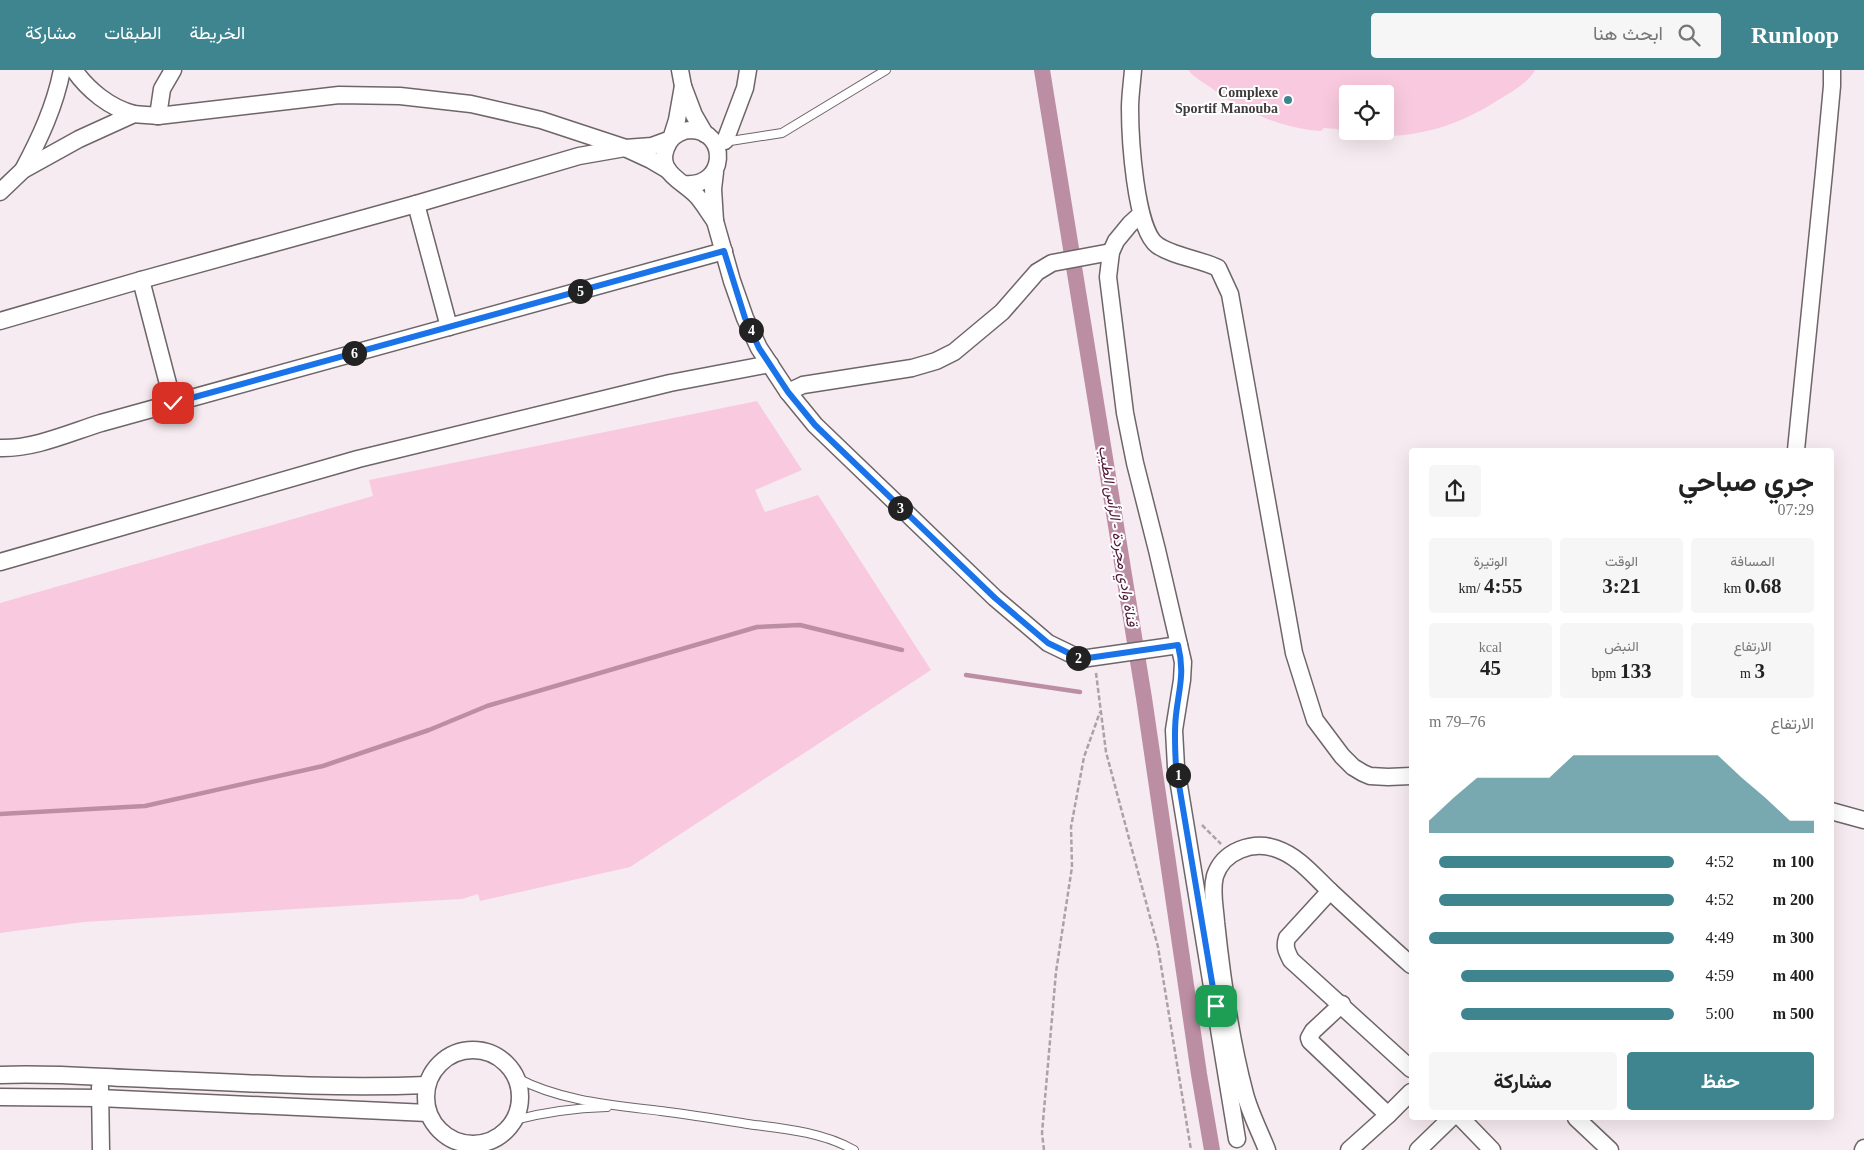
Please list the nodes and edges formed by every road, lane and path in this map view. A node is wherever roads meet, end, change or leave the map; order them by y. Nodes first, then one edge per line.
1 (62, 70) edge
2 (74, 70) edge
3 (173, 70) edge
4 (680, 70) edge
5 (748, 70) edge
6 (886, 70) edge
7 (1133, 70) edge
8 (1832, 70) edge
9 (683, 86) junction
10 (134, 114) junction
11 (158, 116) junction
12 (671, 139) junction
13 (715, 140) junction
14 (625, 148) junction
15 (23, 170) junction
16 (668, 170) junction
17 (714, 172) junction
18 (684, 184) junction
19 (2, 187) edge
20 (416, 204) junction
21 (1142, 214) junction
22 (715, 221) junction
23 (724, 251) junction
24 (1104, 253) junction
25 (141, 280) junction
26 (0, 321) edge
27 (449, 327) junction
28 (770, 364) junction
29 (788, 392) junction
30 (173, 403) junction
31 (0, 448) edge
32 (1796, 448) edge
33 (0, 562) edge
34 (1172, 646) junction
35 (1094, 657) junction
36 (1101, 710) junction
37 (1409, 776) edge
38 (1183, 805) junction
39 (1834, 812) edge
40 (1864, 820) edge
41 (1230, 854) junction
42 (1330, 891) junction
43 (1409, 963) edge
44 (1342, 1004) junction
45 (1409, 1067) edge
46 (0, 1075) edge
47 (100, 1077) junction
48 (516, 1078) junction
49 (427, 1085) junction
50 (1409, 1094) edge
51 (0, 1097) edge
52 (99, 1098) junction
53 (618, 1106) junction
54 (428, 1113) junction
55 (1388, 1115) junction
56 (515, 1120) junction
57 (1449, 1120) edge
58 (1463, 1120) edge
59 (1578, 1120) edge
60 (1237, 1139) dead end
61 (500, 1144) edge
62 (462, 1147) edge
63 (101, 1150) edge
64 (854, 1150) edge
65 (1044, 1150) edge
66 (1191, 1150) edge
67 (1268, 1150) edge
68 (1349, 1150) edge
69 (1418, 1150) edge
70 (1492, 1150) edge
71 (1610, 1150) edge

1 - 15 street
2 - 10 street
3 - 11 street
4 - 9 street
5 - 13 street
6 - 13 lane
7 - 21 street
8 - 32 street
9 - 12 street
9 - 13 street
10 - 11 street
10 - 15 street
11 - 14 street
12 - 13 street
12 - 14 street
12 - 16 street
13 - 17 street
14 - 16 street
14 - 20 street
15 - 19 street
16 - 18 street
17 - 18 street
17 - 22 street
18 - 22 street
20 - 25 street
20 - 27 street
21 - 24 street
21 - 37 street
22 - 23 street
23 - 27 street
23 - 28 street
24 - 29 street
24 - 34 street
25 - 26 street
25 - 30 street
27 - 30 street
28 - 29 street
28 - 33 street
29 - 35 street
30 - 31 street
34 - 35 street
34 - 38 street
35 - 36 path
36 - 65 path
36 - 66 path
38 - 41 path
38 - 60 street
39 - 40 street
41 - 42 street
41 - 67 street
42 - 43 street
42 - 44 street
44 - 45 street
44 - 55 street
46 - 47 street
47 - 49 street
47 - 52 street
48 - 49 street
48 - 53 lane
48 - 56 street
49 - 54 street
50 - 55 street
51 - 52 street
52 - 54 street
52 - 63 street
53 - 56 lane
53 - 64 lane
54 - 62 street
55 - 68 street
56 - 61 street
57 - 69 street
58 - 70 street
59 - 71 street
61 - 62 street

